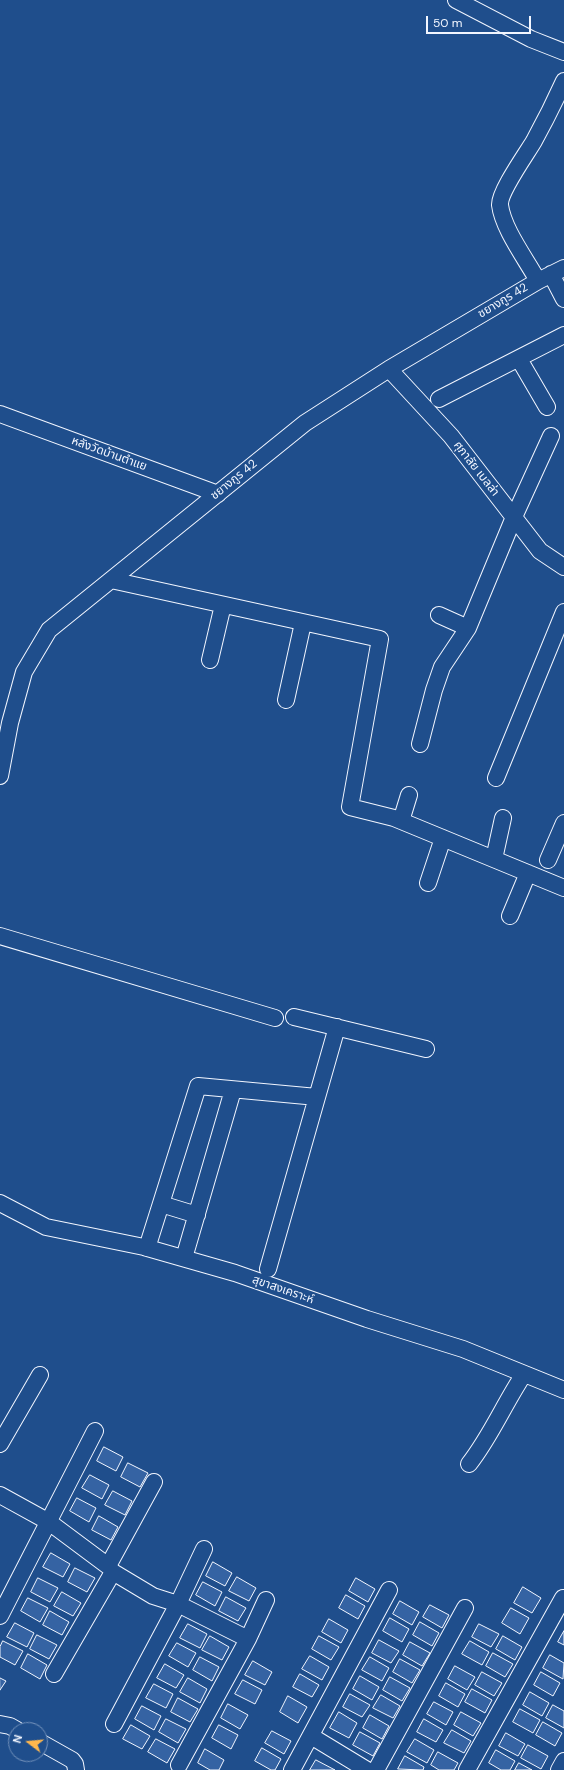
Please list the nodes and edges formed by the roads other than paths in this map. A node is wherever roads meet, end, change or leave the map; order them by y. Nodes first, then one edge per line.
1 (456, 0) edge
2 (564, 52) edge
3 (564, 81) edge
4 (551, 274) edge
5 (564, 299) edge
6 (564, 335) edge
7 (519, 359) junction
8 (390, 369) junction
9 (439, 399) dead end
10 (546, 407) dead end
11 (0, 414) edge
12 (551, 436) dead end
13 (218, 494) junction
14 (514, 517) junction
15 (564, 567) edge
16 (111, 580) junction
17 (223, 605) junction
18 (564, 612) edge
19 (439, 615) dead end
20 (303, 622) junction
21 (468, 628) junction
22 (210, 660) dead end
23 (286, 700) dead end
24 (420, 744) dead end
25 (0, 776) edge
26 (496, 778) dead end
27 (409, 795) dead end
28 (503, 818) dead end
29 (401, 821) junction
30 (564, 823) edge
31 (443, 838) junction
32 (494, 859) junction
33 (548, 860) dead end
34 (528, 873) junction
35 (428, 883) dead end
36 (564, 888) edge
37 (510, 916) dead end
38 (0, 936) edge
39 (294, 1017) dead end
40 (275, 1018) dead end
41 (337, 1027) junction
42 (426, 1049) dead end
43 (233, 1090) junction
44 (317, 1097) junction
45 (0, 1203) edge
46 (161, 1204) junction
47 (197, 1216) junction
48 (148, 1248) junction
49 (184, 1258) junction
50 (268, 1269) dead end
51 (524, 1374) junction
52 (40, 1375) dead end
53 (564, 1390) edge
54 (95, 1431) dead end
55 (0, 1444) edge
56 (469, 1464) dead end
57 (154, 1482) dead end
58 (0, 1495) edge
59 (49, 1522) junction
60 (204, 1550) dead end
61 (110, 1569) junction
62 (389, 1590) dead end
63 (563, 1598) edge
64 (266, 1600) dead end
65 (178, 1604) junction
66 (465, 1608) dead end
67 (0, 1616) edge
68 (248, 1640) junction
69 (54, 1674) dead end
70 (114, 1724) dead end
71 (311, 1736) junction
72 (48, 1746) edge
73 (564, 1761) edge
74 (179, 1765) dead end
75 (76, 1770) edge
76 (292, 1770) edge
77 (367, 1770) edge
78 (376, 1770) edge
79 (467, 1770) edge
80 (559, 1770) edge

1 - 2 street
3 - 4 street
4 - 5 street
4 - 8 street, ชยางกูร 42
6 - 7 street
7 - 9 street
7 - 10 street
8 - 13 street, ชยางกูร 42
8 - 14 street, ศุภาลัย เบลล่า
11 - 13 street, หลังวัดบ้านตำแย
12 - 14 street
13 - 16 street, ชยางกูร 42
14 - 15 street, ศุภาลัย เบลล่า
14 - 21 street
16 - 17 street
16 - 25 street, ชยางกูร 42
17 - 20 street
17 - 22 street
18 - 26 street
19 - 21 street
20 - 23 street
20 - 29 street
21 - 24 street
27 - 29 street
28 - 32 street
29 - 31 street
30 - 33 street
31 - 32 street
31 - 35 street
32 - 34 street
34 - 36 street
34 - 37 street
38 - 40 street
39 - 41 street
41 - 42 street
41 - 44 street
43 - 44 street
43 - 46 street
43 - 47 street
44 - 50 street
45 - 48 street, สุขาสงเคราะห์
46 - 47 street
46 - 48 street
47 - 49 street
48 - 49 street, สุขาสงเคราะห์
49 - 51 street, สุขาสงเคราะห์
51 - 53 street, สุขาสงเคราะห์
51 - 56 street
52 - 55 street
54 - 59 street
57 - 61 street
58 - 59 street
59 - 61 street
59 - 67 street
60 - 65 street
61 - 65 street
61 - 69 street
62 - 71 street
63 - 79 street
64 - 68 street
65 - 68 street
65 - 70 street
66 - 78 street
68 - 74 street
71 - 76 street
71 - 77 street
72 - 75 street
73 - 80 street

